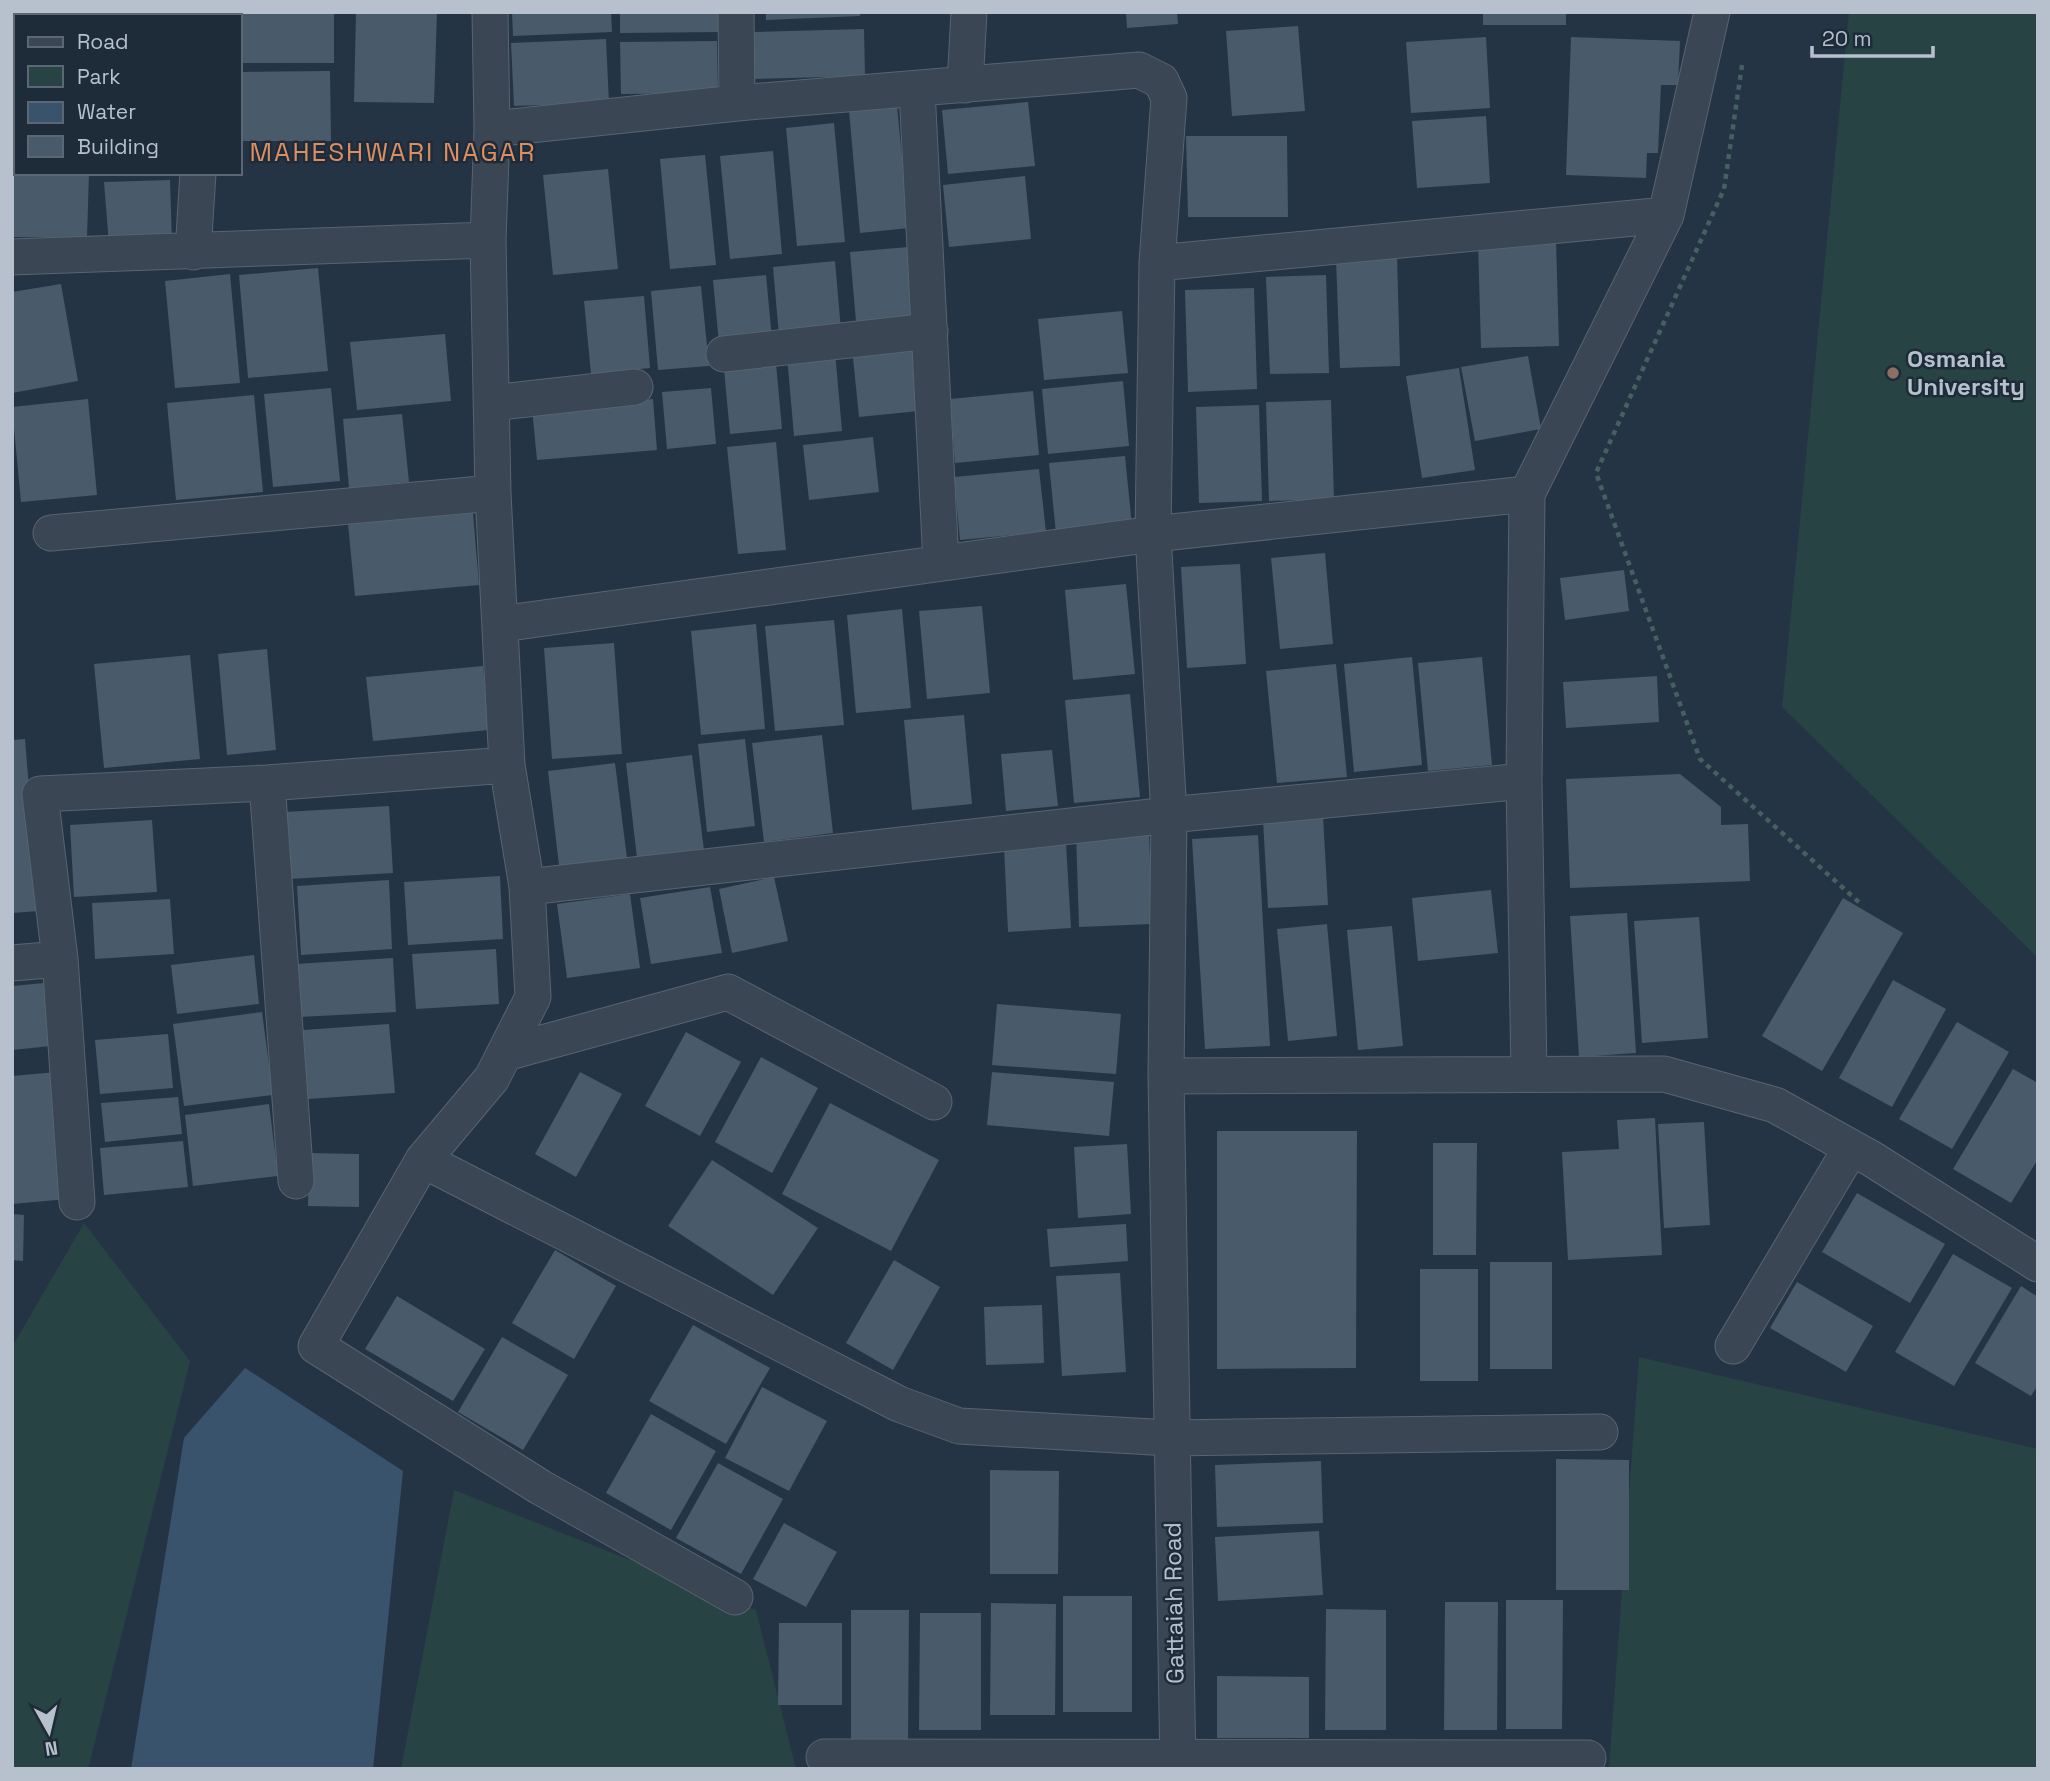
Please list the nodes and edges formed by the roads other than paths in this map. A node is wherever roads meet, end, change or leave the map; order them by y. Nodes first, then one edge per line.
1 (490, 12) edge
2 (736, 12) edge
3 (969, 12) edge
4 (1712, 12) edge
5 (965, 85) junction
6 (917, 90) junction
7 (737, 103) junction
8 (492, 129) junction
9 (198, 175) edge
10 (1667, 215) junction
11 (488, 240) junction
12 (194, 252) junction
13 (12, 257) edge
14 (1157, 263) junction
15 (930, 331) junction
16 (724, 354) dead end
17 (635, 387) dead end
18 (492, 403) junction
19 (493, 493) junction
20 (1527, 494) junction
21 (51, 533) dead end
22 (1153, 534) junction
23 (941, 563) junction
24 (501, 624) junction
25 (507, 765) junction
26 (1524, 781) junction
27 (267, 783) junction
28 (1169, 815) junction
29 (527, 887) junction
30 (60, 959) junction
31 (12, 963) edge
32 (506, 1053) junction
33 (1529, 1073) junction
34 (1167, 1076) junction
35 (934, 1102) dead end
36 (1851, 1148) junction
37 (424, 1160) junction
38 (296, 1181) dead end
39 (77, 1202) dead end
40 (2038, 1264) edge
41 (1733, 1346) dead end
42 (1600, 1432) dead end
43 (1170, 1438) junction
44 (735, 1597) dead end
45 (824, 1757) dead end
46 (1588, 1758) dead end
47 (1178, 1763) edge

1 - 8 street
2 - 7 street
3 - 5 street
4 - 10 street
5 - 6 street, Gattaiah Road
5 - 14 street, Gattaiah Road
6 - 7 street, Gattaiah Road
6 - 15 street
7 - 8 street, Gattaiah Road
8 - 11 street
9 - 12 street
10 - 14 street
10 - 20 street
11 - 12 street
11 - 18 street
12 - 13 street
14 - 22 street, Gattaiah Road
15 - 16 street
15 - 23 street
17 - 18 street
18 - 19 street
19 - 21 street
19 - 24 street
20 - 22 street
20 - 26 street
22 - 23 street
22 - 28 street, Gattaiah Road
23 - 24 street
24 - 25 street
25 - 27 street
25 - 29 street
26 - 28 street
26 - 33 street
27 - 30 street
27 - 38 street
28 - 29 street
28 - 34 street, Gattaiah Road
29 - 32 street
30 - 31 street
30 - 39 street
32 - 35 street
32 - 37 street
33 - 34 street
33 - 36 street
34 - 43 street, Gattaiah Road
36 - 40 street
36 - 41 street
37 - 43 street
37 - 44 street
42 - 43 street
43 - 47 street, Gattaiah Road
45 - 47 street
46 - 47 street

